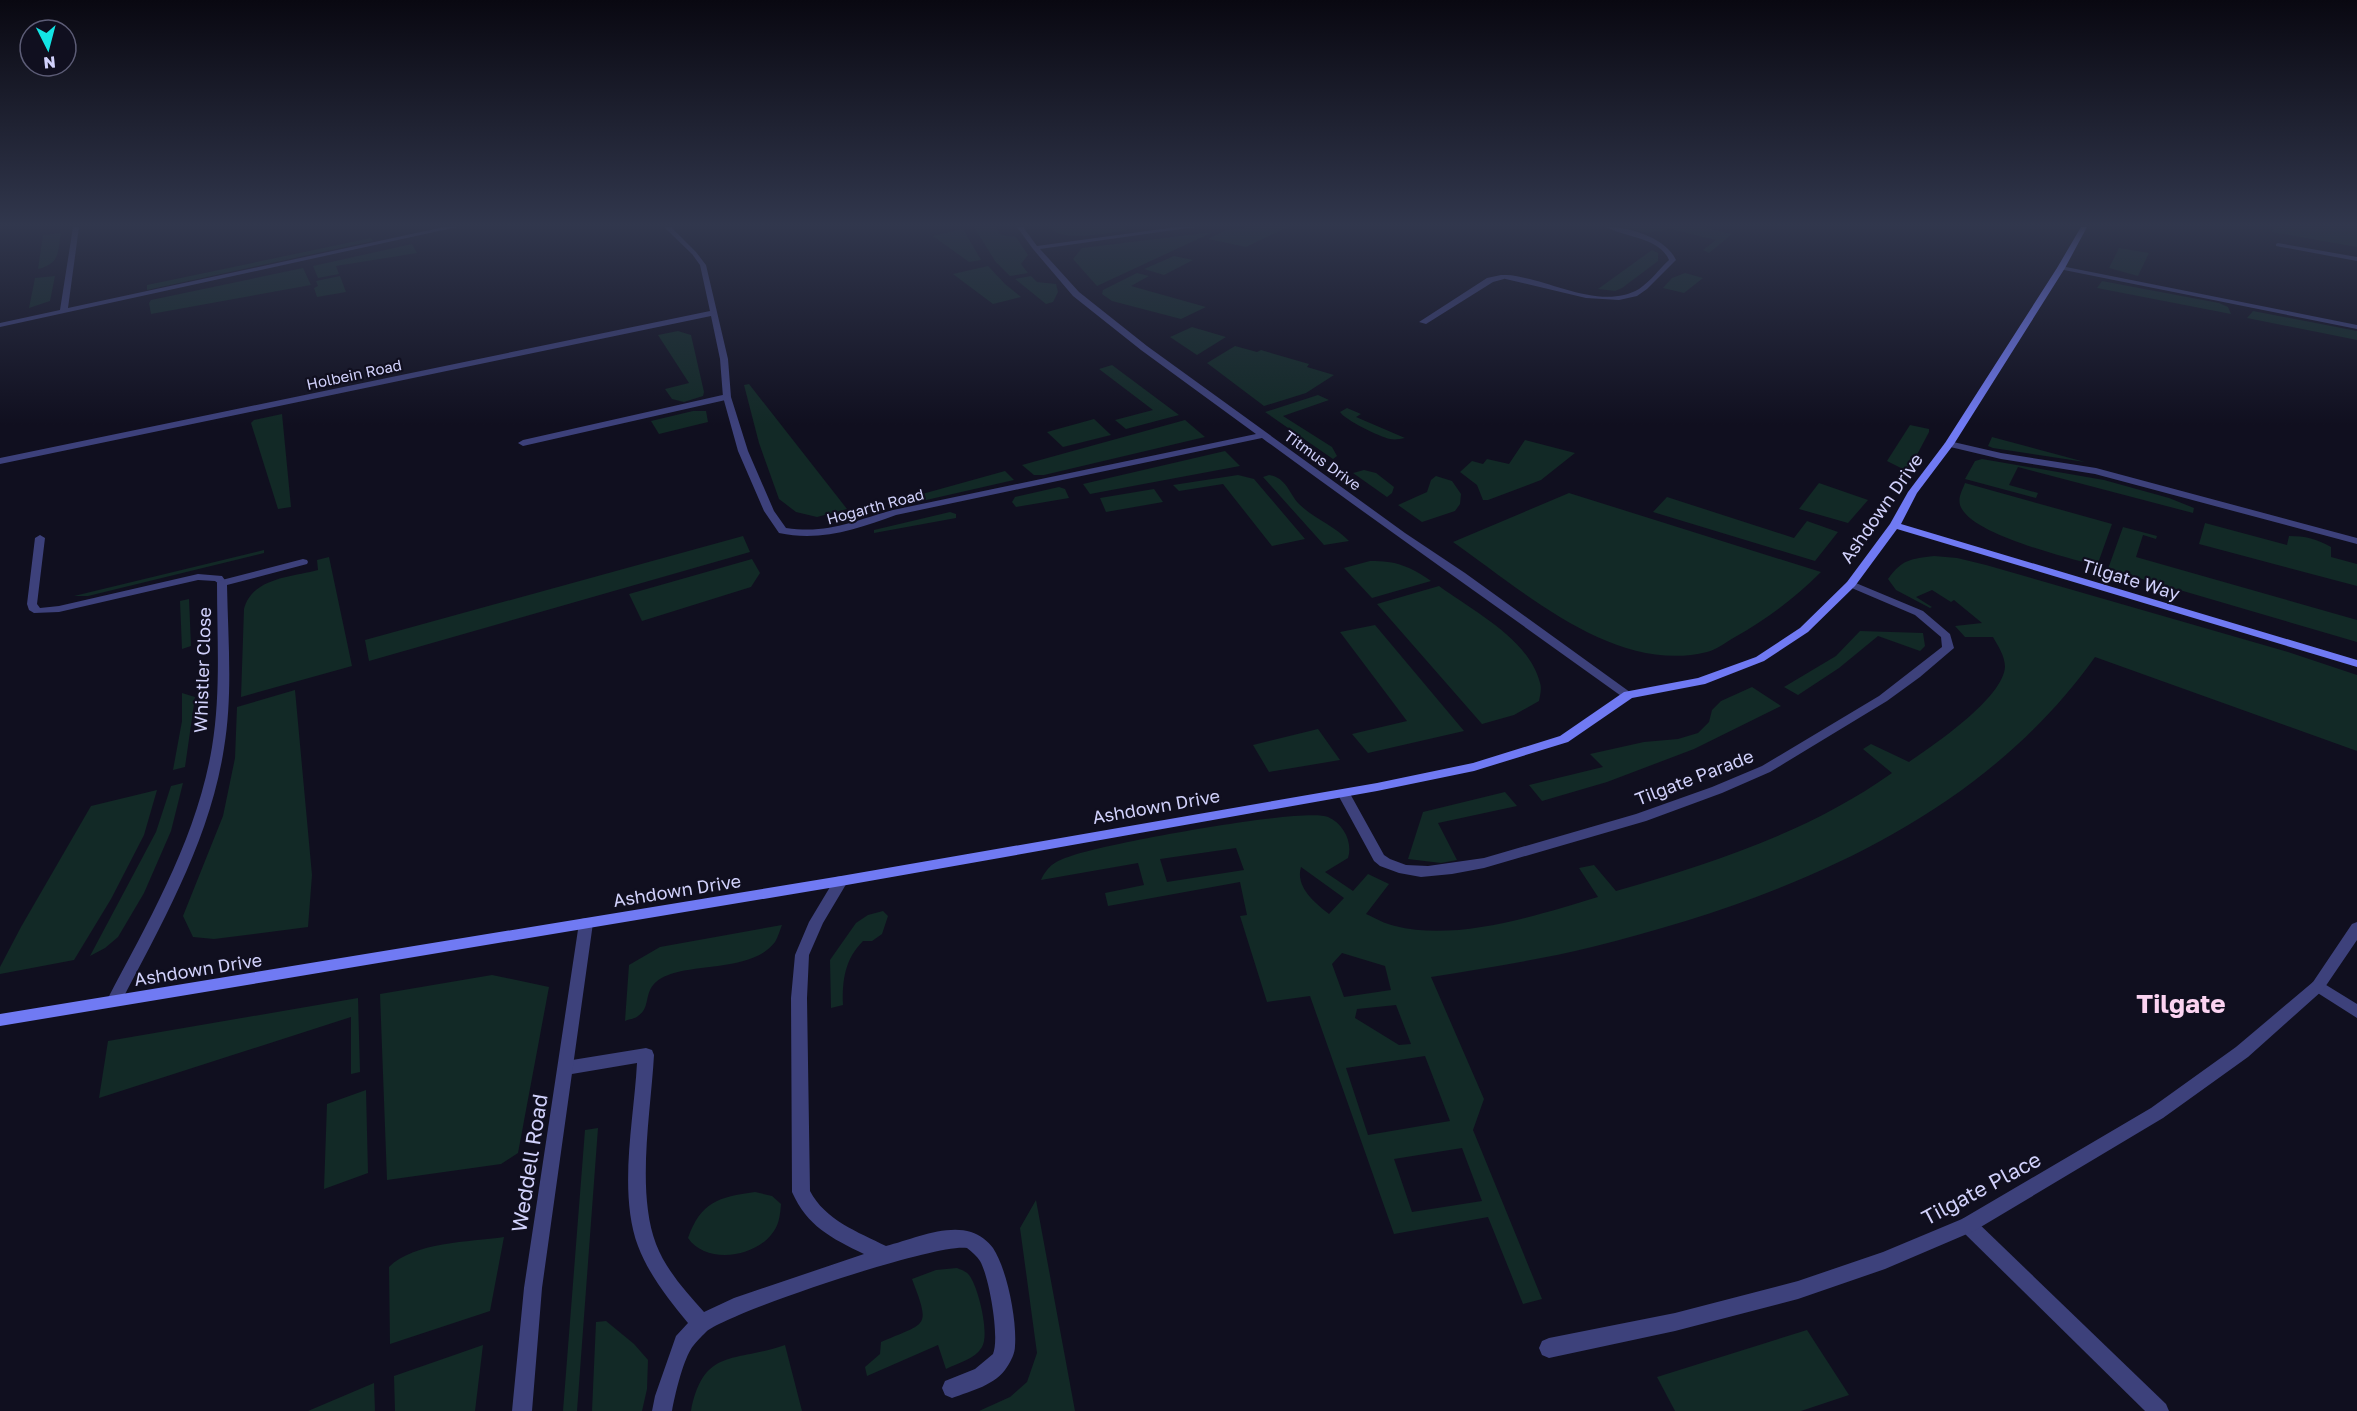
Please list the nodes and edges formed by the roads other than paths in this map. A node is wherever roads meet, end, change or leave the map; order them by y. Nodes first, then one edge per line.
1 (67, 293) edge
2 (149, 293) edge
3 (708, 293) edge
4 (1075, 293) edge
5 (1470, 293) edge
6 (1576, 293) edge
7 (1636, 293) edge
8 (2045, 293) edge
9 (2186, 293) edge
10 (64, 311) junction
11 (713, 313) junction
12 (1423, 322) dead end
13 (0, 325) edge
14 (2357, 327) edge
15 (727, 397) junction
16 (1264, 435) junction
17 (523, 443) dead end
18 (1949, 444) junction
19 (0, 460) edge
20 (1895, 525) junction
21 (40, 538) dead end
22 (2357, 541) edge
23 (303, 562) dead end
24 (222, 583) junction
25 (1851, 584) junction
26 (2357, 664) edge
27 (1628, 695) junction
28 (1342, 793) junction
29 (841, 881) junction
30 (586, 923) junction
31 (2357, 928) edge
32 (2318, 986) junction
33 (115, 1000) junction
34 (2357, 1012) edge
35 (0, 1020) edge
36 (566, 1068) junction
37 (1968, 1225) junction
38 (885, 1255) junction
39 (701, 1324) junction
40 (1549, 1348) dead end
41 (952, 1388) dead end
42 (522, 1411) edge
43 (662, 1411) edge
44 (2159, 1411) edge

1 - 10 street
2 - 10 street
3 - 11 street, Hogarth Road
4 - 16 street, Titmus Drive
5 - 12 street
6 - 7 street
8 - 18 street, Ashdown Drive
9 - 14 street
10 - 13 street
11 - 15 street, Hogarth Road
11 - 19 street, Holbein Road
15 - 16 street, Hogarth Road
15 - 17 street
16 - 27 street, Titmus Drive
18 - 20 street, Ashdown Drive
18 - 22 street
20 - 25 street, Ashdown Drive
20 - 26 street, Tilgate Way
21 - 24 street
23 - 24 street, Whistler Close
24 - 33 street, Whistler Close
25 - 27 street, Ashdown Drive
25 - 28 street, Tilgate Parade
27 - 28 street, Ashdown Drive
28 - 29 street, Ashdown Drive
29 - 30 street, Ashdown Drive
29 - 38 street
30 - 33 street, Ashdown Drive
30 - 36 street, Weddell Road
31 - 32 street, Tilgate Place
32 - 34 street
32 - 37 street, Tilgate Place
33 - 35 street, Ashdown Drive
36 - 39 street
36 - 42 street, Weddell Road
37 - 40 street, Tilgate Place
37 - 44 street
38 - 39 street
38 - 41 street
39 - 43 street

